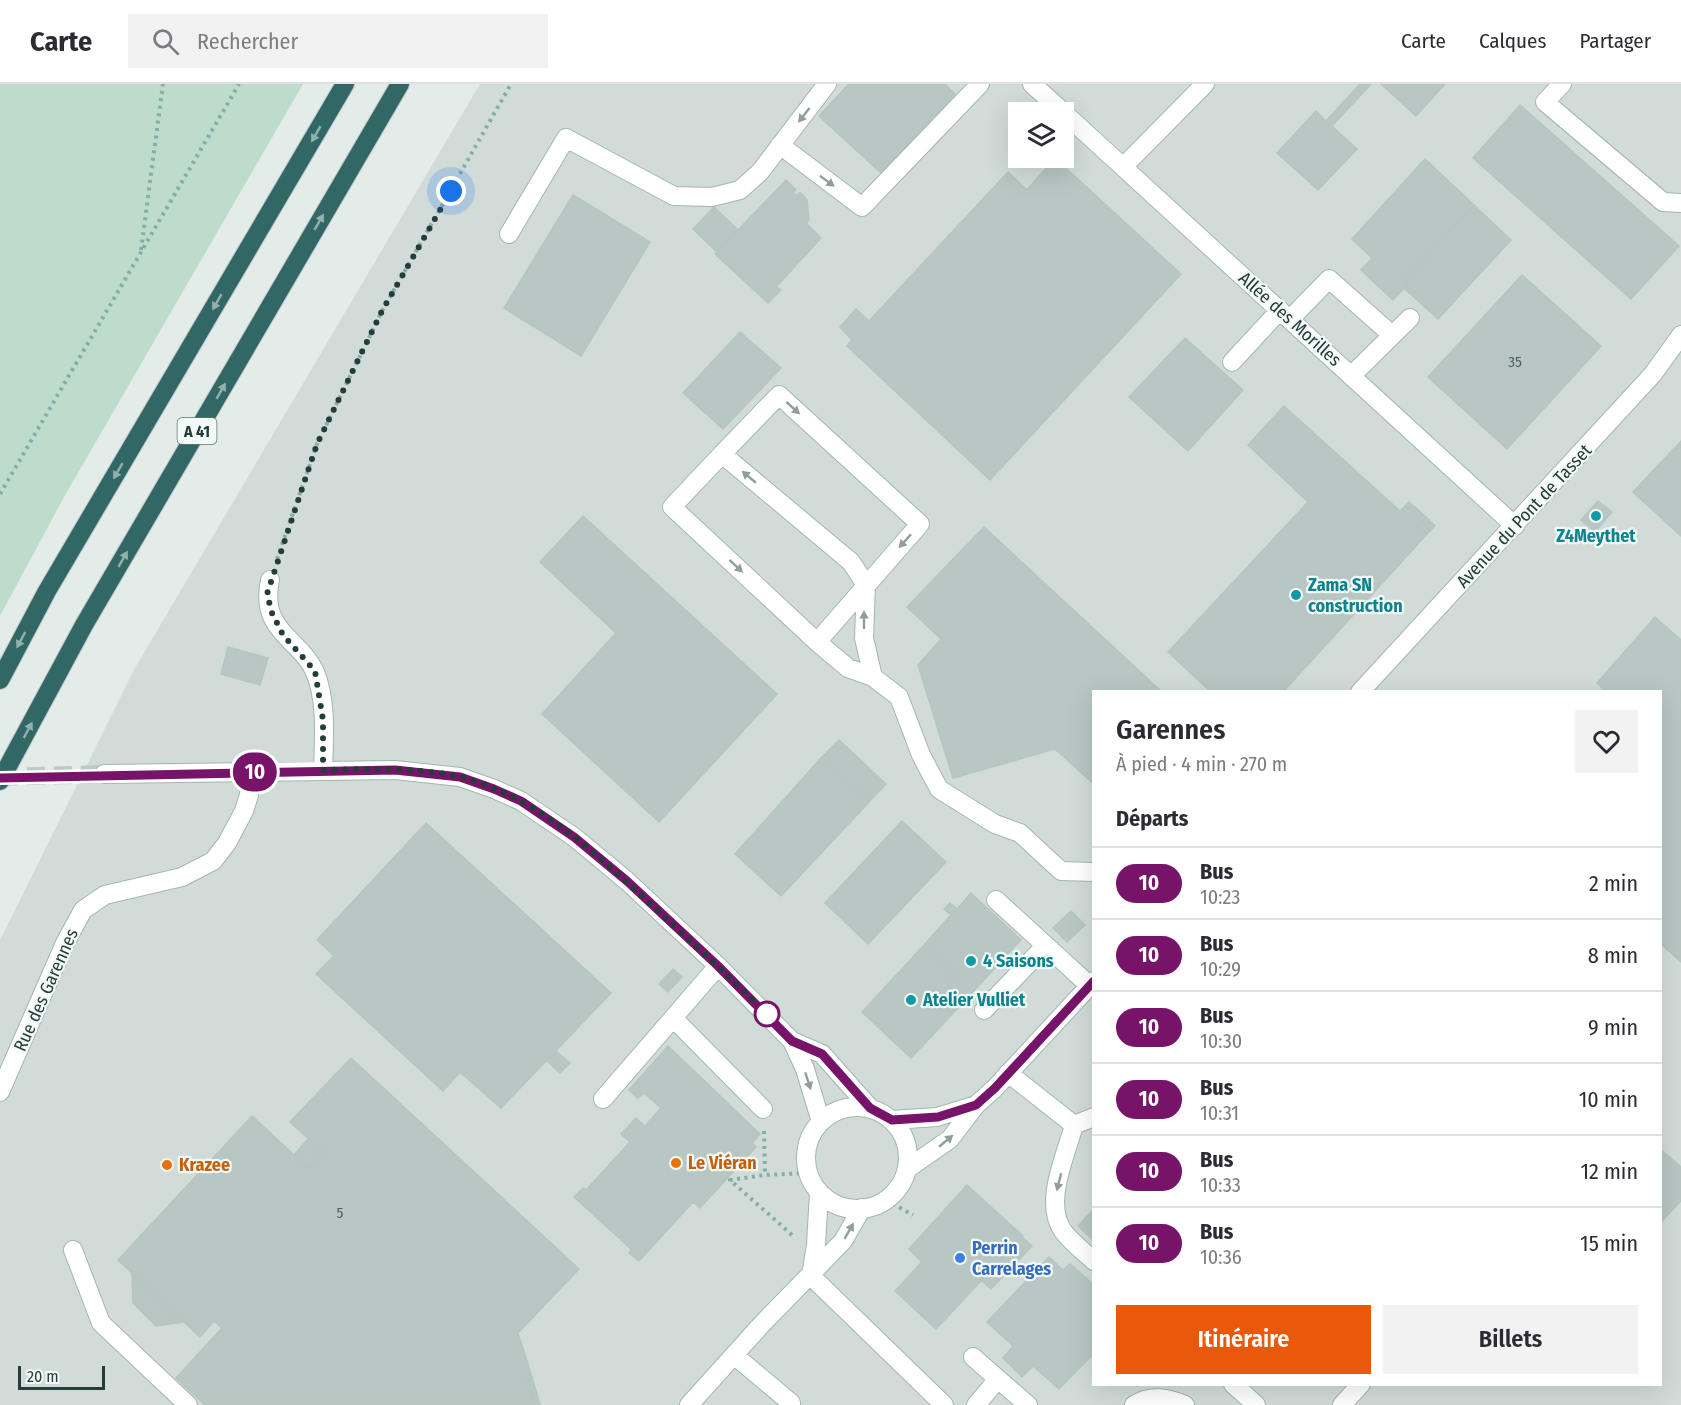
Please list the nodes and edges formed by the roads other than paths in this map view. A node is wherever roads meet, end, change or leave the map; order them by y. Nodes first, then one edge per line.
1 (345, 84) edge
2 (400, 84) edge
3 (827, 84) edge
4 (980, 84) edge
5 (1032, 84) edge
6 (1204, 84) edge
7 (1562, 84) edge
8 (1051, 102) edge
9 (1074, 123) edge
10 (780, 145) junction
11 (1124, 167) junction
12 (1681, 203) edge
13 (509, 234) dead end
14 (1285, 315) junction
15 (1410, 318) dead end
16 (1392, 335) junction
17 (1681, 335) edge
18 (1232, 362) dead end
19 (1352, 375) junction
20 (722, 454) junction
21 (1515, 526) junction
22 (270, 580) road end
23 (866, 585) junction
24 (818, 642) junction
25 (873, 677) junction
26 (0, 680) edge
27 (1362, 690) edge
28 (323, 770) junction
29 (251, 772) junction
30 (104, 774) tunnel mouth
31 (0, 781) edge
32 (1092, 872) edge
33 (996, 900) dead end
34 (1045, 946) junction
35 (718, 966) junction
36 (1091, 983) edge
37 (984, 1010) dead end
38 (674, 1019) junction
39 (792, 1041) junction
40 (1008, 1073) junction
41 (0, 1092) edge
42 (603, 1099) dead end
43 (976, 1105) junction
44 (870, 1108) junction
45 (763, 1109) road end
46 (1092, 1118) edge
47 (892, 1120) junction
48 (821, 1122) junction
49 (1074, 1125) junction
50 (907, 1169) junction
51 (819, 1192) junction
52 (862, 1209) junction
53 (73, 1250) dead end
54 (1092, 1259) edge
55 (811, 1276) junction
56 (734, 1355) junction
57 (973, 1357) dead end
58 (998, 1379) junction
59 (1235, 1386) edge
60 (1359, 1386) edge
61 (188, 1405) edge
62 (689, 1405) edge
63 (789, 1405) edge
64 (944, 1405) edge
65 (976, 1405) edge
66 (1028, 1405) edge
67 (1134, 1405) edge
68 (1185, 1405) edge
69 (1256, 1405) edge
70 (1342, 1405) edge

1 -> 26 highway, A 41
31 -> 2 highway, A 41
3 -> 10 street
10 -> 4 street
5 - 8 street, Allée des Morilles
6 - 11 street
7 - 12 street
9 - 11 street, Allée des Morilles
10 - 13 street
11 - 14 street, Allée des Morilles
14 - 16 street
14 - 18 street
14 - 19 street, Allée des Morilles
15 - 16 street
16 - 19 street
17 - 21 street, Avenue du Pont de Tasset
19 - 21 street, Allée des Morilles
23 -> 20 street
20 -> 23 street
20 -> 24 street
21 - 27 street, Avenue du Pont de Tasset
22 - 28 street
23 - 24 street
25 -> 23 street
24 - 25 street
25 - 32 street
28 - 29 street
28 - 35 street
29 - 30 street
29 - 41 street, Rue des Garennes
33 - 34 street
34 - 36 street
34 - 37 street
35 - 38 street
35 - 39 street
36 - 40 street
38 - 42 street
38 - 45 street
39 - 44 street
39 -> 48 street
40 - 43 street
40 - 49 street
43 - 47 street
50 -> 43 street
44 - 47 street
44 - 48 street
46 - 49 street
47 - 50 street
48 - 51 street
49 -> 54 street
50 - 52 street
51 - 52 street
51 - 55 street
55 -> 52 street
53 - 61 street
55 - 56 street
55 - 64 street
56 - 62 street
56 - 63 street
57 - 58 street
58 - 65 street
58 - 66 street
59 - 69 street
60 - 70 street
67 - 68 street

